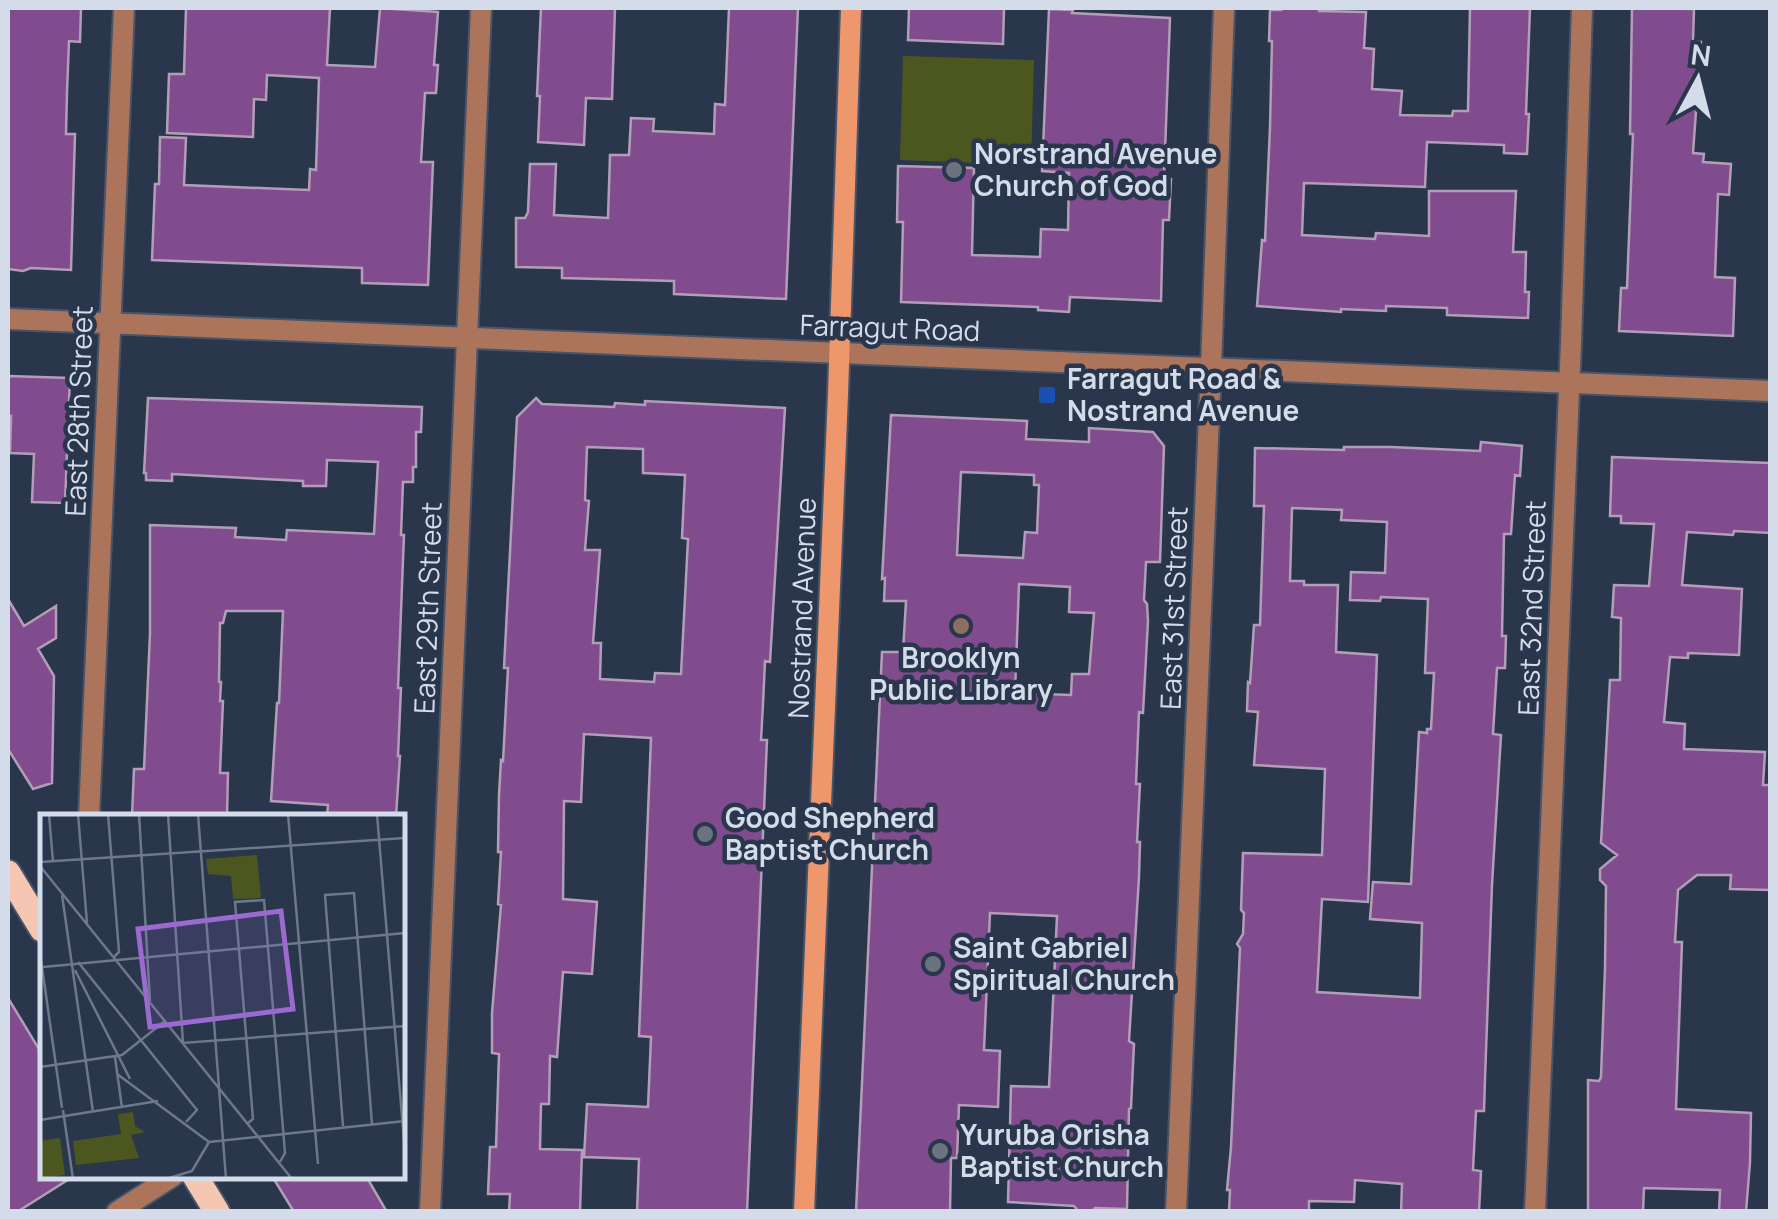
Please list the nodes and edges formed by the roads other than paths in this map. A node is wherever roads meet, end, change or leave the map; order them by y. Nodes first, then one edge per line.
1 (124, 8) edge
2 (481, 8) edge
3 (850, 8) edge
4 (1224, 8) edge
5 (1582, 8) edge
6 (8, 319) edge
7 (111, 322) junction
8 (467, 338) junction
9 (840, 354) junction
10 (1211, 368) junction
11 (1569, 383) junction
12 (1770, 391) edge
13 (89, 814) edge
14 (8, 873) edge
15 (38, 910) edge
16 (168, 1179) edge
17 (197, 1179) edge
18 (116, 1212) edge
19 (217, 1212) edge
20 (430, 1212) edge
21 (804, 1212) edge
22 (1176, 1212) edge
23 (1535, 1212) edge

1 - 7 street, East 28th Street
2 - 8 street, East 29th Street
3 - 9 main road, Nostrand Avenue
4 - 10 street, East 31st Street
5 - 11 street, East 32nd Street
6 - 7 street, Farragut Road
7 - 8 street, Farragut Road
7 - 13 street, East 28th Street
8 - 9 street, Farragut Road
8 - 20 street, East 29th Street
9 - 10 street, Farragut Road
9 - 21 main road, Nostrand Avenue
10 - 11 street, Farragut Road
10 - 22 street, East 31st Street
11 - 12 street, Farragut Road
11 - 23 street, East 32nd Street
14 - 15 main road
16 - 18 street
17 - 19 main road

